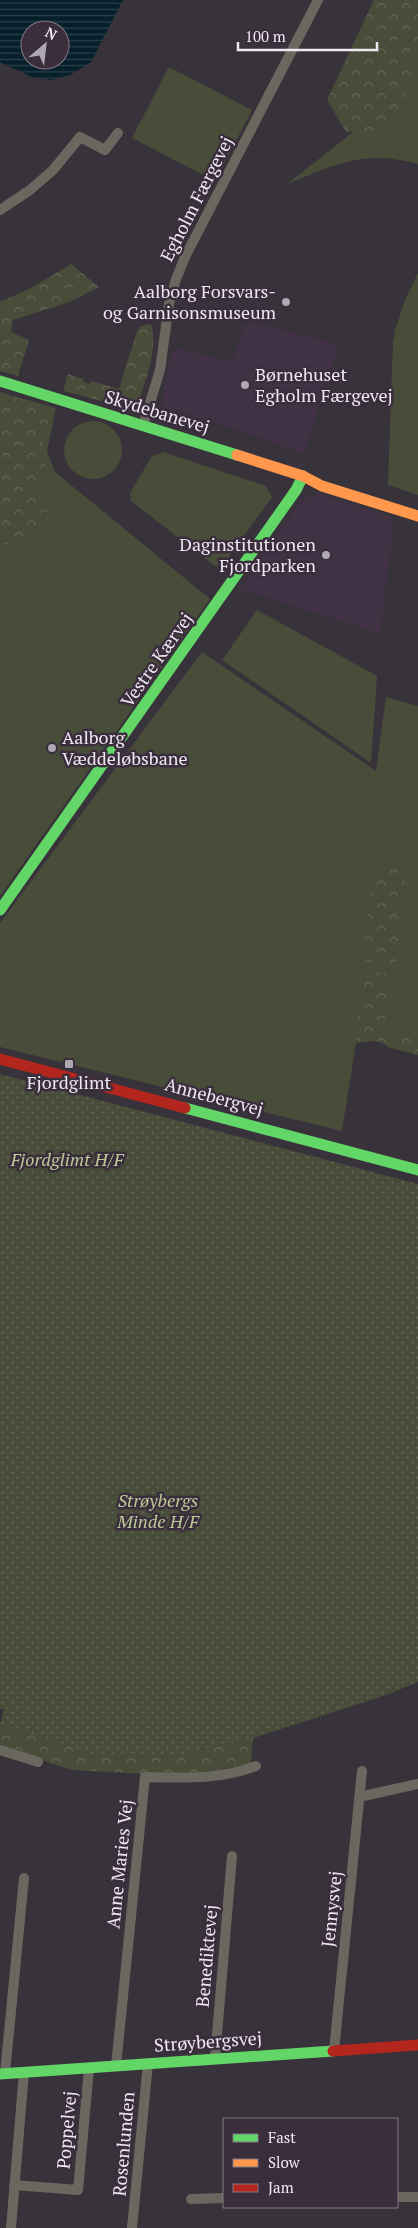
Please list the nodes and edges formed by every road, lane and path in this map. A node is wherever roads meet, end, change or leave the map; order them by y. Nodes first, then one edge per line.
1 (318, 0) edge
2 (118, 133) dead end
3 (0, 210) edge
4 (0, 381) edge
5 (143, 426) junction
6 (303, 476) junction
7 (418, 507) edge
8 (418, 516) edge
9 (0, 910) edge
10 (0, 1060) edge
11 (418, 1170) edge
12 (0, 1750) edge
13 (38, 1762) dead end
14 (256, 1766) dead end
15 (362, 1771) dead end
16 (418, 1784) edge
17 (359, 1797) junction
18 (232, 1856) dead end
19 (24, 1878) dead end
20 (418, 2045) edge
21 (334, 2051) junction
22 (215, 2058) junction
23 (148, 2063) junction
24 (116, 2066) junction
25 (89, 2068) junction
26 (24, 2072) junction
27 (3, 2073) edge
28 (14, 2185) junction
29 (398, 2197) edge
30 (418, 2197) edge
31 (223, 2198) edge
32 (192, 2199) dead end
33 (11, 2228) edge
34 (132, 2228) edge

1 - 5 street, Egholm Færgevej
2 - 3 street
4 - 5 street, Skydebanevej
5 - 6 street, Skydebanevej
6 - 7 street, Skydebanevej
6 - 8 street, Skydebanevej
6 - 9 street, Vestre Kærvej
10 - 11 street, Annebergvej
12 - 13 street
14 - 24 street, Anne Maries Vej
15 - 17 street, Jennysvej
16 - 17 street
17 - 21 street, Jennysvej
18 - 22 street, Benediktevej
19 - 27 street
20 - 21 street, Strøybergsvej
21 - 22 street, Strøybergsvej
22 - 23 street, Strøybergsvej
23 - 24 street, Strøybergsvej
23 - 34 street, Rosenlunden
24 - 25 street, Strøybergsvej
25 - 26 street, Strøybergsvej
25 - 28 street, Poppelvej
26 - 27 street, Strøybergsvej
26 - 28 street
28 - 33 street
29 - 30 street
31 - 32 street

